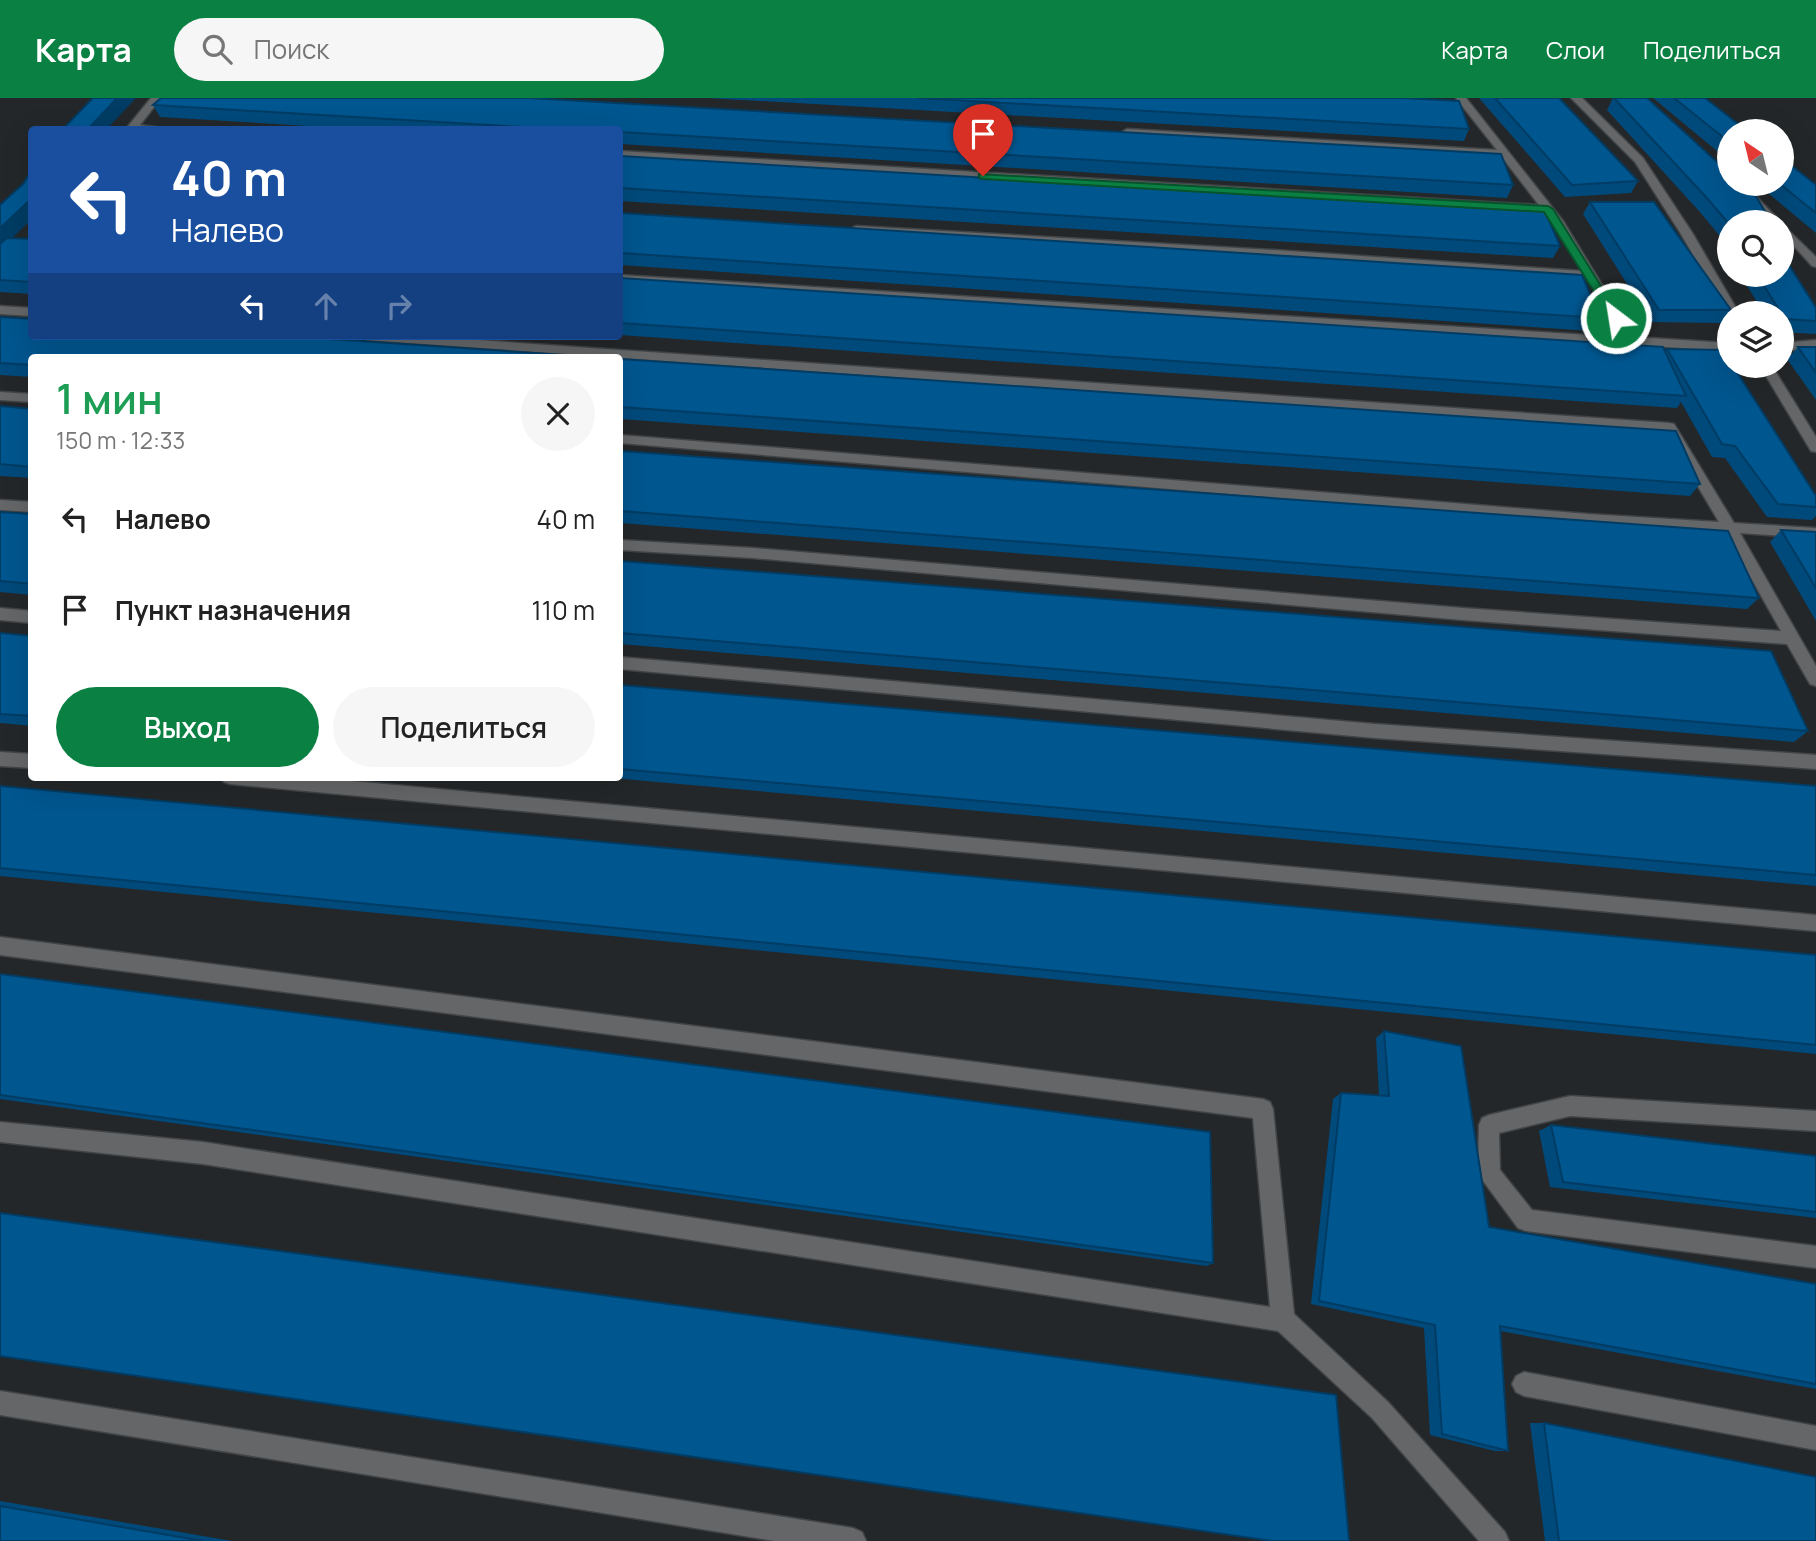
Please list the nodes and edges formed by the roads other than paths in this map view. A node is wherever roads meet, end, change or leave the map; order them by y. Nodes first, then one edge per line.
1 (156, 98) edge
2 (1577, 98) edge
3 (1459, 101) edge
4 (133, 126) edge
5 (1117, 132) edge
6 (623, 154) edge
7 (1504, 154) junction
8 (1750, 196) edge
9 (1548, 209) junction
10 (1764, 210) edge
11 (850, 228) edge
12 (1794, 241) edge
13 (1816, 264) edge
14 (1590, 275) junction
15 (623, 278) edge
16 (1726, 301) edge
17 (0, 310) edge
18 (28, 312) edge
19 (1629, 339) junction
20 (424, 340) edge
21 (1816, 344) edge
22 (1717, 346) edge
23 (1794, 346) edge
24 (1773, 378) edge
25 (0, 396) edge
26 (28, 398) edge
27 (623, 439) edge
28 (1816, 448) edge
29 (0, 505) edge
30 (28, 508) edge
31 (1730, 528) junction
32 (1816, 533) edge
33 (623, 545) edge
34 (0, 614) edge
35 (28, 617) edge
36 (1792, 638) junction
37 (623, 663) edge
38 (1816, 680) edge
39 (0, 759) edge
40 (28, 761) edge
41 (1816, 762) edge
42 (273, 781) edge
43 (1816, 923) edge
44 (0, 946) edge
45 (1816, 1121) edge
46 (0, 1132) edge
47 (1816, 1257) edge
48 (1283, 1320) junction
49 (1524, 1384) dead end
50 (0, 1403) edge
51 (1816, 1438) edge
52 (853, 1541) edge
53 (1496, 1541) edge

1 - 4 street
2 - 16 street
3 - 7 street
5 - 7 street
6 - 9 street
7 - 9 street
8 - 10 street
9 - 14 street
11 - 14 street
12 - 13 street
14 - 19 street
15 - 19 street
17 - 18 street
19 - 22 street
20 - 31 street
21 - 23 street
24 - 28 street
25 - 26 street
27 - 31 street
29 - 30 street
31 - 32 street
31 - 36 street
33 - 36 street
34 - 35 street
36 - 38 street
37 - 41 street
39 - 40 street
42 - 43 street
44 - 48 street
45 - 47 street
46 - 48 street
48 - 53 street
49 - 51 street
50 - 52 street

